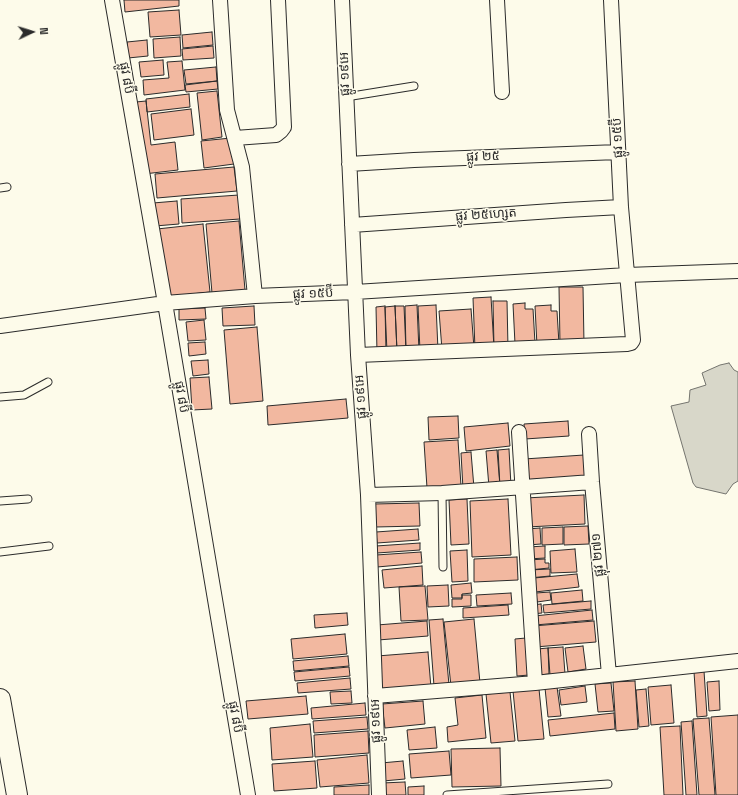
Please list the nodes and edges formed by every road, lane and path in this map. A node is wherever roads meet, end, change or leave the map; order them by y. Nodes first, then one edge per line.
1 (112, 0) edge
2 (220, 0) edge
3 (278, 0) edge
4 (342, 0) edge
5 (497, 0) edge
6 (611, 0) edge
7 (414, 86) dead end
8 (502, 92) dead end
9 (346, 97) junction
10 (235, 138) junction
11 (618, 152) junction
12 (349, 164) junction
13 (621, 207) junction
14 (352, 225) junction
15 (738, 271) edge
16 (627, 275) junction
17 (355, 292) junction
18 (255, 296) junction
19 (165, 303) junction
20 (0, 326) edge
21 (358, 356) junction
22 (48, 382) dead end
23 (0, 398) edge
24 (519, 432) dead end
25 (589, 434) dead end
26 (592, 482) junction
27 (522, 487) junction
28 (442, 493) junction
29 (368, 495) junction
30 (28, 499) dead end
31 (0, 501) edge
32 (49, 546) dead end
33 (0, 552) edge
34 (444, 567) dead end
35 (738, 661) edge
36 (609, 675) junction
37 (535, 683) junction
38 (375, 696) junction
39 (0, 702) edge
40 (608, 784) dead end
41 (17, 795) edge
42 (248, 795) edge
43 (379, 795) edge
44 (447, 795) edge

1 - 19 street, ផ្លូវ ៨ប៊ី
2 - 10 street
3 - 10 street
4 - 9 street, ផ្លូវ ១៩អេ
5 - 8 street
6 - 11 street, ផ្លូវ ១៥ប៊ី
7 - 9 lane
9 - 12 street, ផ្លូវ ១៩អេ
10 - 18 street
11 - 12 street, ផ្លូវ ២៥
11 - 13 street, ផ្លូវ ១៥ប៊ី
12 - 14 street, ផ្លូវ ១៩អេ
13 - 14 street, ផ្លូវ ២៥ហ្សេត
13 - 16 street, ផ្លូវ ១៥ប៊ី
14 - 17 street, ផ្លូវ ១៩អេ
15 - 16 street, ផ្លូវ ១៥ប៊ី
16 - 17 street, ផ្លូវ ១៥ប៊ី
16 - 21 street, ផ្លូវ ១៥ប៊ី
17 - 18 street, ផ្លូវ ១៥ប៊ី
17 - 21 street, ផ្លូវ ១៩អេ
18 - 19 street, ផ្លូវ ១៥ប៊ី
19 - 20 street, ផ្លូវ ១៥ប៊ី
19 - 42 street, ផ្លូវ ៨ប៊ី
21 - 29 street, ផ្លូវ ១៩អេ
22 - 23 lane
24 - 27 street
25 - 26 street, ផ្លុវ ២៧១
26 - 27 street
26 - 36 street, ផ្លុវ ២៧១
27 - 28 street
27 - 37 street
28 - 29 street
28 - 34 lane
29 - 38 street, ផ្លូវ ១៩អេ
30 - 31 lane
32 - 33 lane
35 - 36 street
36 - 37 street
37 - 38 street
38 - 43 street, ផ្លូវ ១៩អេ
39 - 41 main road
40 - 44 lane

